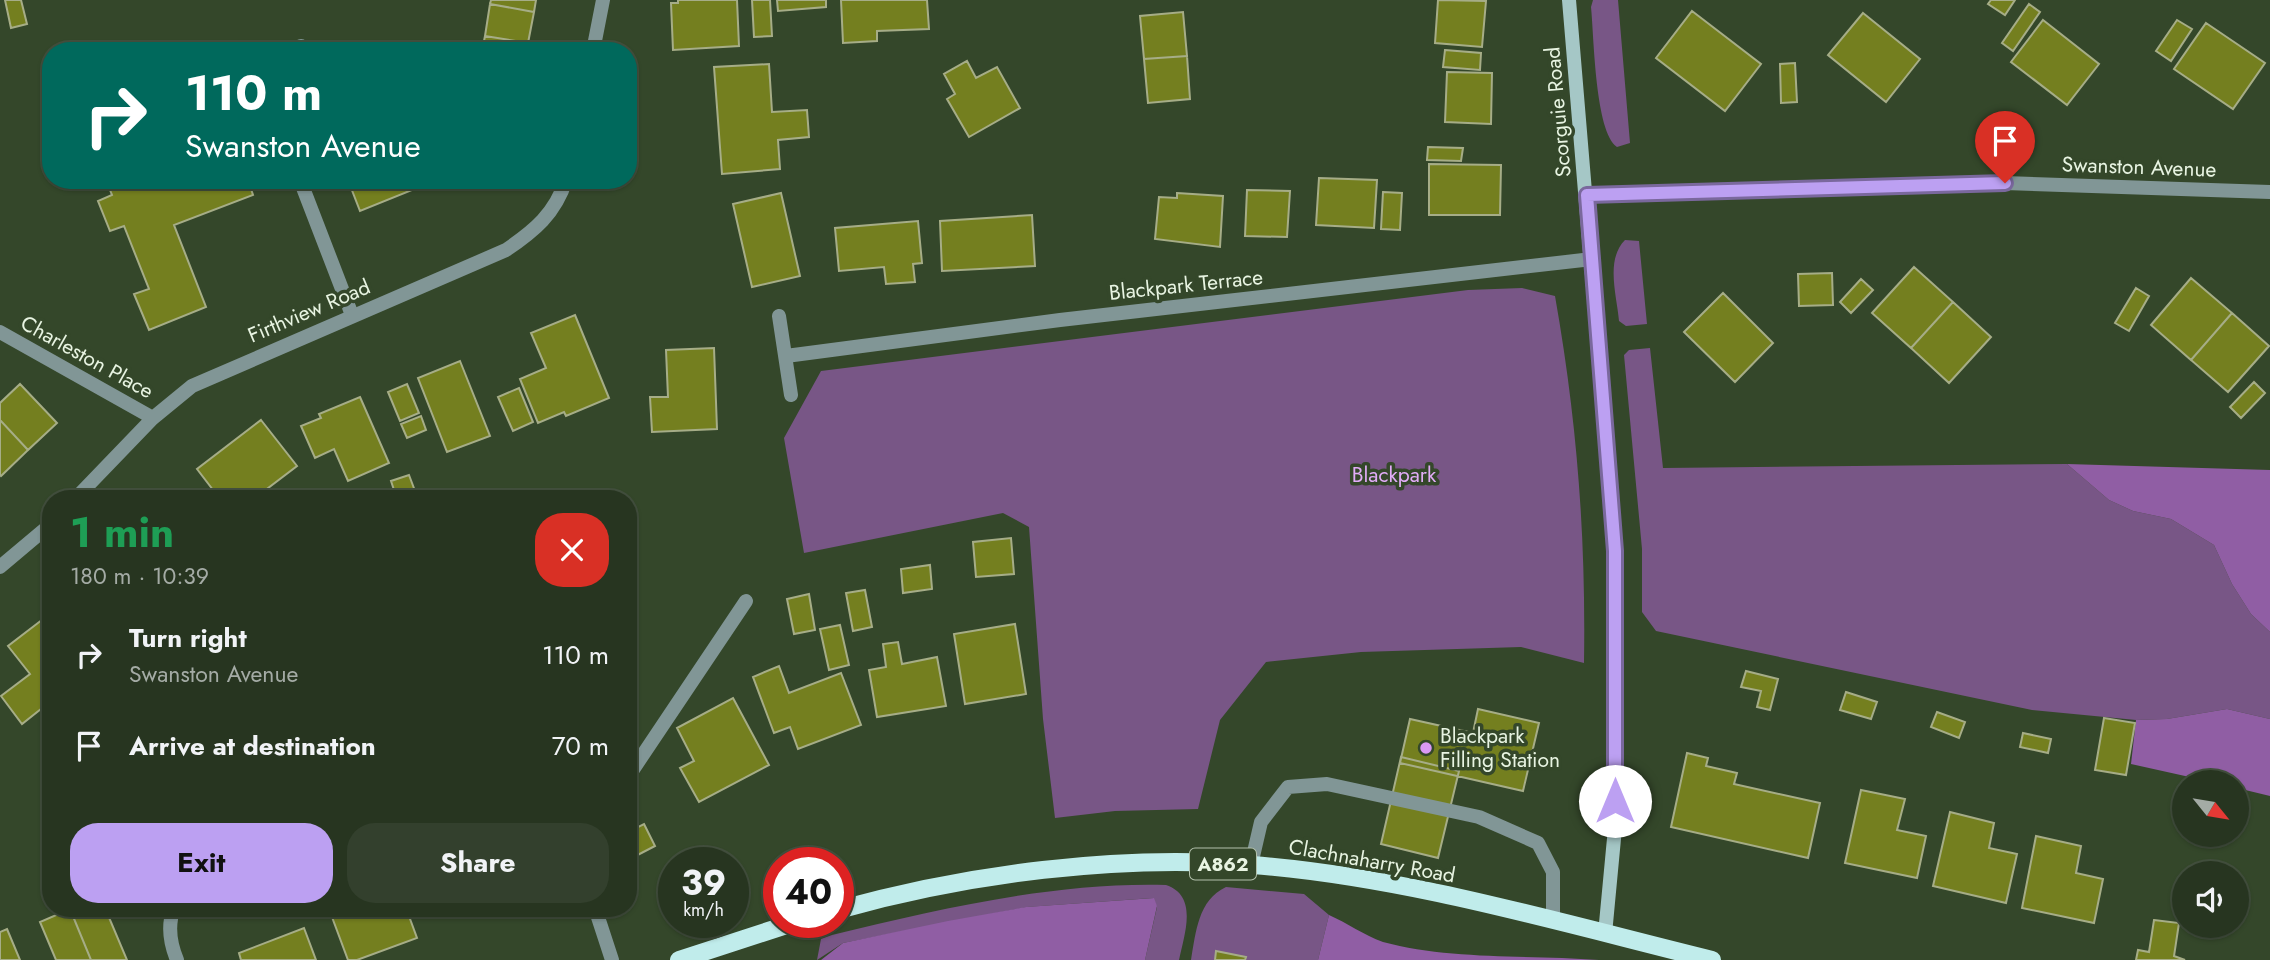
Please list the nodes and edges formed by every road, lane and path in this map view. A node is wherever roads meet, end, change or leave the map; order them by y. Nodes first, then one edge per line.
1 (603, 0) edge
2 (1569, 0) edge
3 (595, 42) edge
4 (303, 189) edge
5 (563, 189) edge
6 (2270, 192) edge
7 (1587, 195) junction
8 (1592, 259) junction
9 (352, 315) junction
10 (779, 316) dead end
11 (0, 332) edge
12 (786, 356) junction
13 (790, 394) dead end
14 (153, 418) junction
15 (84, 490) edge
16 (42, 532) edge
17 (0, 567) edge
18 (746, 601) dead end
19 (637, 764) edge
20 (1251, 865) junction
21 (854, 906) edge
22 (170, 917) edge
23 (598, 917) edge
24 (1553, 922) junction
25 (763, 933) edge
26 (1605, 934) junction
27 (177, 960) edge
28 (612, 960) edge
29 (679, 960) edge
30 (1712, 960) edge

1 - 3 street
2 - 7 street, Scorguie Road
4 - 9 street
5 - 9 street, Firthview Road
6 - 7 street, Swanston Avenue
7 - 8 street, Scorguie Road
8 - 12 street, Blackpark Terrace
8 - 26 street, Scorguie Road
9 - 14 street, Firthview Road
10 - 12 street
11 - 14 street, Charleston Place
12 - 13 street
14 - 15 street, Firthview Road
16 - 17 street
18 - 19 street
20 - 21 main road, Clachnaharry Road / A862
20 - 24 main road, Clachnaharry Road / A862
20 - 24 street
22 - 27 street
23 - 28 street
24 - 26 main road, Clachnaharry Road / A862
25 - 29 main road
26 - 30 main road, A862

